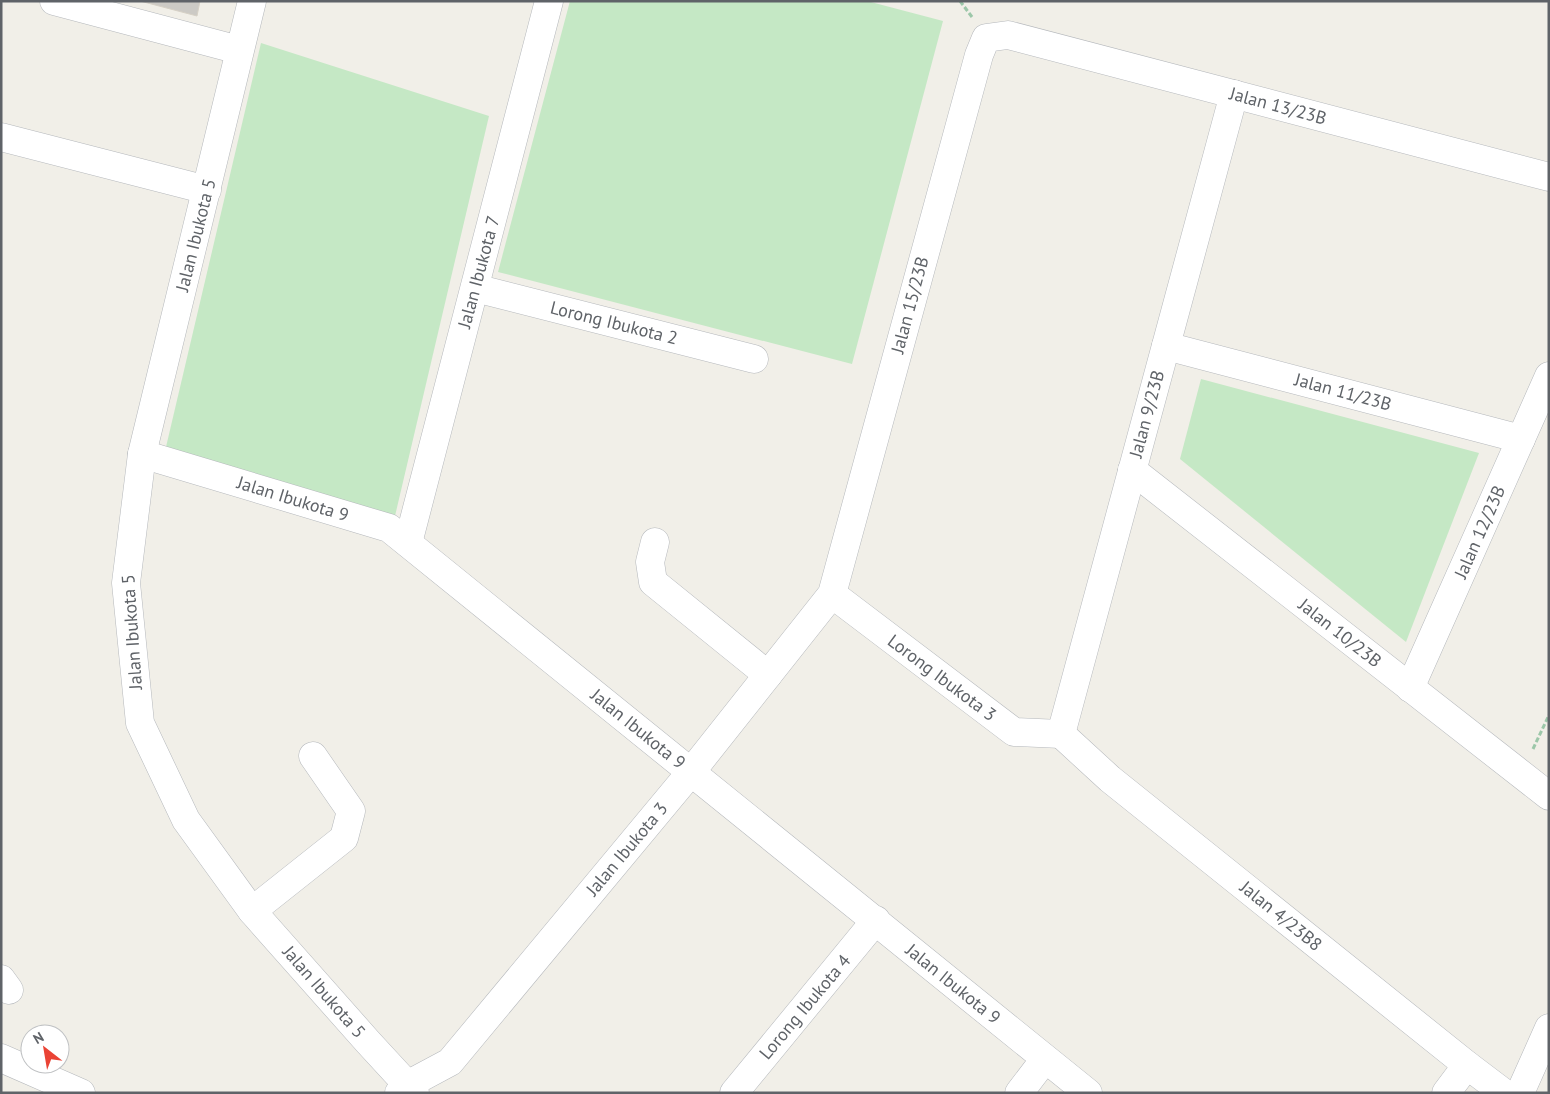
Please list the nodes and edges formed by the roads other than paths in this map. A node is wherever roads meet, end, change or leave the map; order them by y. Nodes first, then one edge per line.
1 (54, 1) edge
2 (252, 1) edge
3 (549, 1) edge
4 (1008, 35) joint
5 (239, 50) junction
6 (1234, 94) junction
7 (1, 137) edge
8 (1549, 177) edge
9 (207, 190) junction
10 (475, 288) junction
11 (1166, 346) junction
12 (754, 359) dead end
13 (1549, 376) edge
14 (1521, 439) junction
15 (142, 454) junction
16 (1132, 470) junction
17 (655, 542) dead end
18 (408, 543) junction
19 (832, 594) junction
20 (768, 674) junction
21 (1410, 688) junction
22 (1062, 734) junction
23 (313, 756) dead end
24 (691, 772) junction
25 (1549, 796) edge
26 (252, 911) junction
27 (876, 920) junction
28 (1549, 1028) edge
29 (1, 1058) edge
30 (1045, 1059) junction
31 (1468, 1065) junction
32 (407, 1090) edge
33 (81, 1093) edge
34 (734, 1093) edge
35 (1019, 1093) edge
36 (1088, 1093) edge
37 (1446, 1093) edge
38 (1504, 1093) edge
39 (1520, 1093) edge

1 - 5 street
2 - 5 street, Jalan Ibukota 5
3 - 10 street, Jalan Ibukota 7
4 - 6 street, Jalan 13/23B
4 - 19 street, Jalan 15/23B
5 - 9 street, Jalan Ibukota 5
6 - 8 street, Jalan 13/23B
6 - 11 street, Jalan 9/23B
7 - 9 street
9 - 15 street, Jalan Ibukota 5
10 - 12 street, Lorong Ibukota 2
10 - 18 street, Jalan Ibukota 7
11 - 14 street, Jalan 11/23B
11 - 16 street, Jalan 9/23B
13 - 14 street, Jalan 12/23B
14 - 21 street, Jalan 12/23B
15 - 18 street, Jalan Ibukota 9
15 - 26 street, Jalan Ibukota 5
16 - 21 street, Jalan 10/23B
16 - 22 street, Jalan 9/23B
17 - 20 street
18 - 24 street, Jalan Ibukota 9
19 - 20 street, Jalan Ibukota 3
19 - 22 street, Lorong Ibukota 3
20 - 24 street, Jalan Ibukota 3
21 - 25 street, Jalan 10/23B
22 - 31 street, Jalan 4/23B8
23 - 26 street
24 - 27 street, Jalan Ibukota 9
24 - 32 street, Jalan Ibukota 3
26 - 32 street, Jalan Ibukota 5
27 - 30 street, Jalan Ibukota 9
27 - 34 street, Lorong Ibukota 4
28 - 39 street
29 - 33 street
30 - 35 street
30 - 36 street, Jalan Ibukota 9
31 - 37 street
31 - 38 street, Jalan 4/23B8

